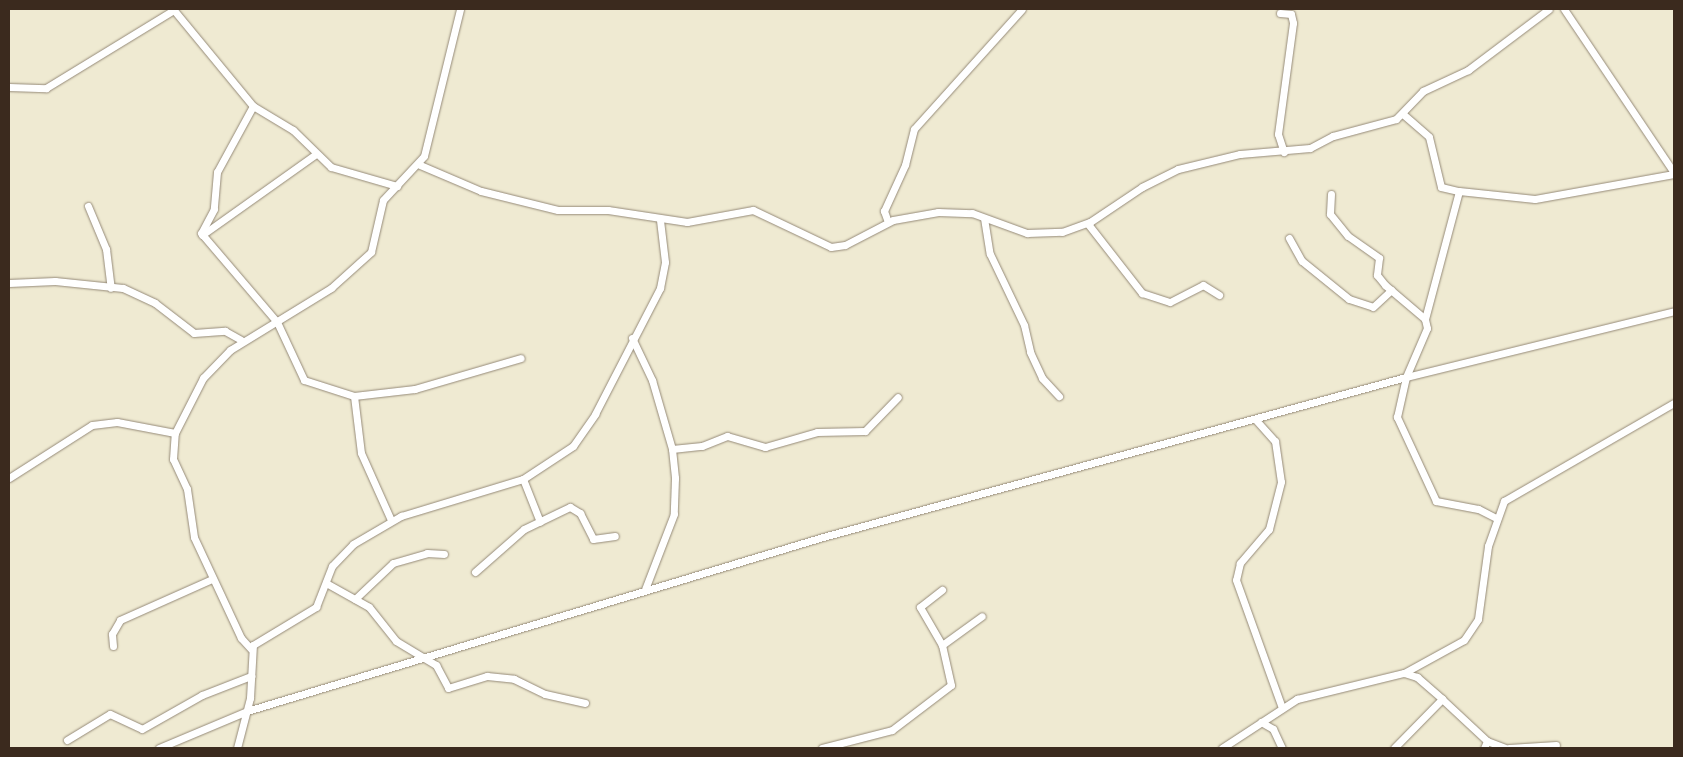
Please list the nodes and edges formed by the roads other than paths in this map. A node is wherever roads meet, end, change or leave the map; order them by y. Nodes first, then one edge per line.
1 (174, 9) edge
2 (460, 9) edge
3 (1022, 9) edge
4 (1549, 9) edge
5 (1564, 9) edge
6 (1280, 13) dead end
7 (9, 87) edge
8 (253, 106) junction
9 (1404, 115) junction
10 (1284, 152) junction
11 (316, 154) junction
12 (420, 165) junction
13 (1674, 173) edge
14 (397, 186) junction
15 (1459, 191) junction
16 (1331, 194) dead end
17 (88, 206) dead end
18 (984, 218) junction
19 (660, 220) junction
20 (888, 222) junction
21 (1088, 224) junction
22 (202, 235) junction
23 (1289, 238) dead end
24 (9, 283) edge
25 (111, 288) junction
26 (1391, 290) junction
27 (1219, 295) dead end
28 (1674, 312) edge
29 (1425, 319) junction
30 (277, 322) junction
31 (632, 338) junction
32 (241, 340) junction
33 (521, 358) dead end
34 (1406, 377) junction
35 (354, 396) junction
36 (1059, 396) dead end
37 (898, 397) dead end
38 (1674, 403) edge
39 (1255, 419) junction
40 (175, 433) junction
41 (672, 449) junction
42 (9, 478) edge
43 (523, 479) junction
44 (1496, 518) junction
45 (391, 520) junction
46 (540, 522) junction
47 (615, 536) dead end
48 (444, 554) dead end
49 (475, 572) dead end
50 (212, 579) junction
51 (326, 583) junction
52 (645, 589) junction
53 (942, 590) dead end
54 (356, 599) junction
55 (982, 616) dead end
56 (942, 645) junction
57 (113, 646) dead end
58 (251, 649) junction
59 (424, 658) junction
60 (1404, 673) junction
61 (251, 676) junction
62 (1442, 699) junction
63 (585, 703) dead end
64 (1282, 708) junction
65 (247, 711) junction
66 (1261, 722) junction
67 (67, 740) dead end
68 (1486, 745) edge
69 (1556, 745) dead end
70 (159, 748) edge
71 (237, 748) edge
72 (822, 748) edge
73 (1222, 748) edge
74 (1282, 748) edge
75 (1394, 748) edge
76 (1504, 748) edge
77 (1509, 748) edge

1 - 7 street
1 - 8 street
2 - 12 street
3 - 20 street
4 - 9 street
5 - 13 street
6 - 10 street
8 - 11 street
8 - 22 street
9 - 10 street
9 - 15 street
10 - 21 street
11 - 14 street
11 - 22 street
12 - 14 street
12 - 19 street
13 - 15 street
14 - 30 street
15 - 29 street
16 - 26 street
17 - 25 street
18 - 20 street
18 - 21 street
18 - 36 street
19 - 20 street
19 - 31 street
21 - 27 street
22 - 30 street
23 - 26 street
24 - 25 street
25 - 32 street
26 - 29 street
28 - 34 street
29 - 34 street
30 - 32 street
30 - 35 street
31 - 41 street
31 - 43 street
32 - 40 street
33 - 35 street
34 - 39 street
34 - 44 street
35 - 45 street
37 - 41 street
38 - 44 street
39 - 52 street
39 - 64 street
40 - 42 street
40 - 50 street
41 - 52 street
43 - 45 street
43 - 46 street
44 - 60 street
45 - 51 street
46 - 47 street
46 - 49 street
48 - 54 street
50 - 57 street
50 - 58 street
51 - 54 street
51 - 58 street
52 - 59 street
53 - 56 street
54 - 59 street
55 - 56 street
56 - 72 street
58 - 61 street
59 - 63 street
59 - 65 street
60 - 62 street
60 - 64 street
61 - 65 street
61 - 67 street
62 - 68 street
62 - 75 street
64 - 66 street
65 - 70 street
65 - 71 street
66 - 73 street
66 - 74 street
68 - 76 street
69 - 77 street

